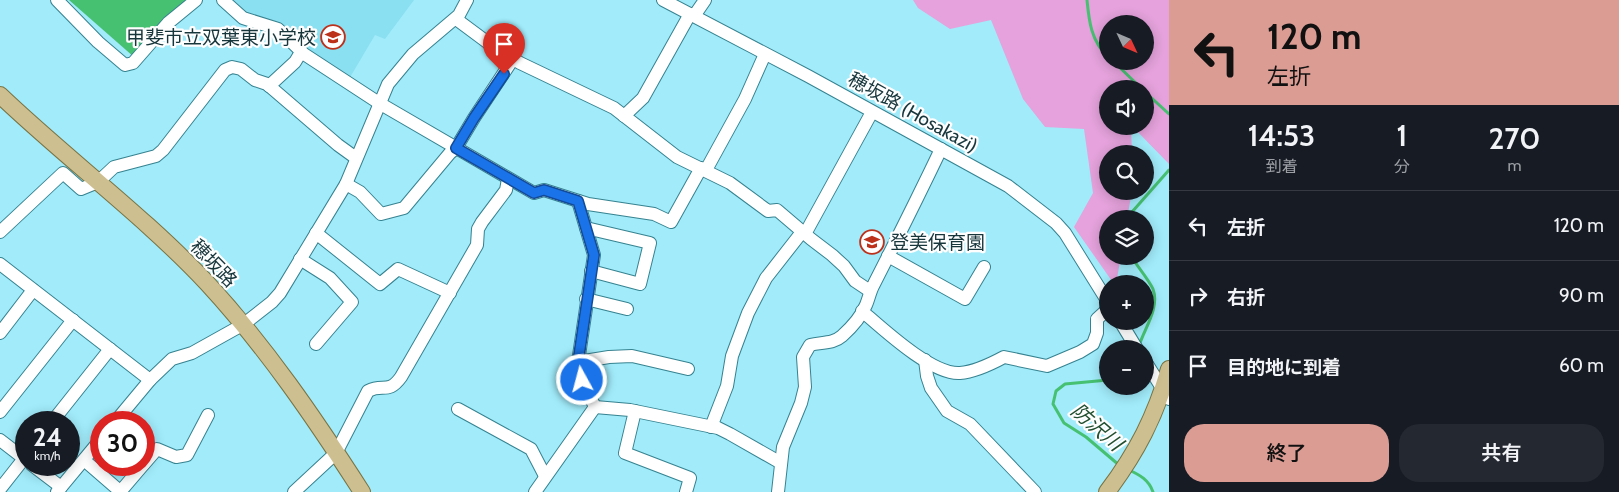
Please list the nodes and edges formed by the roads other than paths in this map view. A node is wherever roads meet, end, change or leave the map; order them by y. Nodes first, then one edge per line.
1 (57, 0) edge
2 (196, 0) edge
3 (223, 0) edge
4 (467, 0) edge
5 (663, 0) edge
6 (705, 0) edge
7 (692, 15) junction
8 (456, 19) junction
9 (302, 52) junction
10 (765, 54) junction
11 (514, 59) junction
12 (270, 86) junction
13 (0, 95) edge
14 (379, 103) junction
15 (872, 112) junction
16 (624, 116) junction
17 (456, 148) junction
18 (941, 149) junction
19 (356, 158) junction
20 (704, 169) junction
21 (508, 179) junction
22 (98, 182) junction
23 (346, 184) junction
24 (578, 201) junction
25 (586, 228) junction
26 (0, 232) edge
27 (316, 233) junction
28 (803, 233) junction
29 (888, 256) junction
30 (300, 259) junction
31 (0, 264) edge
32 (984, 267) dead end
33 (591, 271) junction
34 (1099, 288) edge
35 (33, 290) junction
36 (870, 291) junction
37 (450, 293) junction
38 (586, 299) junction
39 (627, 309) dead end
40 (862, 311) junction
41 (1099, 318) edge
42 (72, 320) junction
43 (244, 324) junction
44 (0, 333) edge
45 (316, 344) dead end
46 (110, 348) junction
47 (925, 360) junction
48 (578, 362) junction
49 (688, 369) dead end
50 (1169, 369) edge
51 (1154, 375) edge
52 (150, 380) junction
53 (1166, 394) edge
54 (595, 407) junction
55 (458, 408) dead end
56 (61, 411) edge
57 (124, 411) edge
58 (635, 411) junction
59 (0, 412) edge
60 (208, 415) dead end
61 (711, 427) junction
62 (0, 440) edge
63 (15, 451) edge
64 (155, 451) edge
65 (90, 453) edge
66 (336, 453) junction
67 (84, 460) junction
68 (781, 463) junction
69 (15, 473) edge
70 (314, 474) junction
71 (44, 476) edge
72 (135, 476) edge
73 (544, 476) junction
74 (0, 489) edge
75 (59, 490) edge
76 (121, 492) edge
77 (294, 492) edge
78 (300, 492) edge
79 (362, 492) edge
80 (535, 492) edge
81 (686, 492) edge
82 (778, 492) edge
83 (1035, 492) edge
84 (1107, 492) edge

1 - 2 street
3 - 9 street
4 - 8 street
5 - 7 street, 穂坂路 (Hosakazi)
6 - 7 street
7 - 10 street, 穂坂路 (Hosakazi)
7 - 16 street
8 - 11 street
8 - 14 street
9 - 12 street
9 - 14 street
10 - 15 street, 穂坂路 (Hosakazi)
10 - 20 street
11 - 16 street
11 - 17 street
12 - 19 street
12 - 22 street
13 - 22 main road, 穂坂路
14 - 17 street
14 - 19 street
15 - 18 street, 穂坂路 (Hosakazi)
15 - 28 street
16 - 20 street
17 - 21 street
17 - 23 street
18 - 29 street
18 - 34 street, 穂坂路 (Hosakazi)
19 - 23 street
20 - 24 street
20 - 28 street
21 - 24 street
21 - 37 street
22 - 26 street
22 - 43 main road, 穂坂路
23 - 27 street
24 - 25 street
25 - 33 street
25 - 33 street
27 - 30 street
27 - 37 street
28 - 36 street
28 - 61 street
29 - 32 street
29 - 36 street
30 - 43 street
30 - 45 street
31 - 35 street
33 - 38 street
35 - 42 street
35 - 44 street
36 - 40 street
37 - 66 street
38 - 39 street
38 - 48 street
40 - 47 street
40 - 68 street
41 - 47 street
42 - 46 street
42 - 59 street
43 - 52 street
43 - 66 main road, 穂坂路
46 - 52 street
46 - 56 street
47 - 83 street
48 - 49 street
48 - 54 street
50 - 53 main road
51 - 53 street
52 - 57 street
53 - 84 main road
54 - 58 street
54 - 73 street
55 - 73 street
58 - 61 street
58 - 81 street
60 - 64 street
61 - 68 street
62 - 63 street
65 - 67 street
66 - 70 street
66 - 79 main road, 穂坂路
67 - 75 street
67 - 76 street
68 - 82 street
69 - 74 street
70 - 77 street
70 - 78 street
71 - 75 street
72 - 76 street
73 - 80 street

